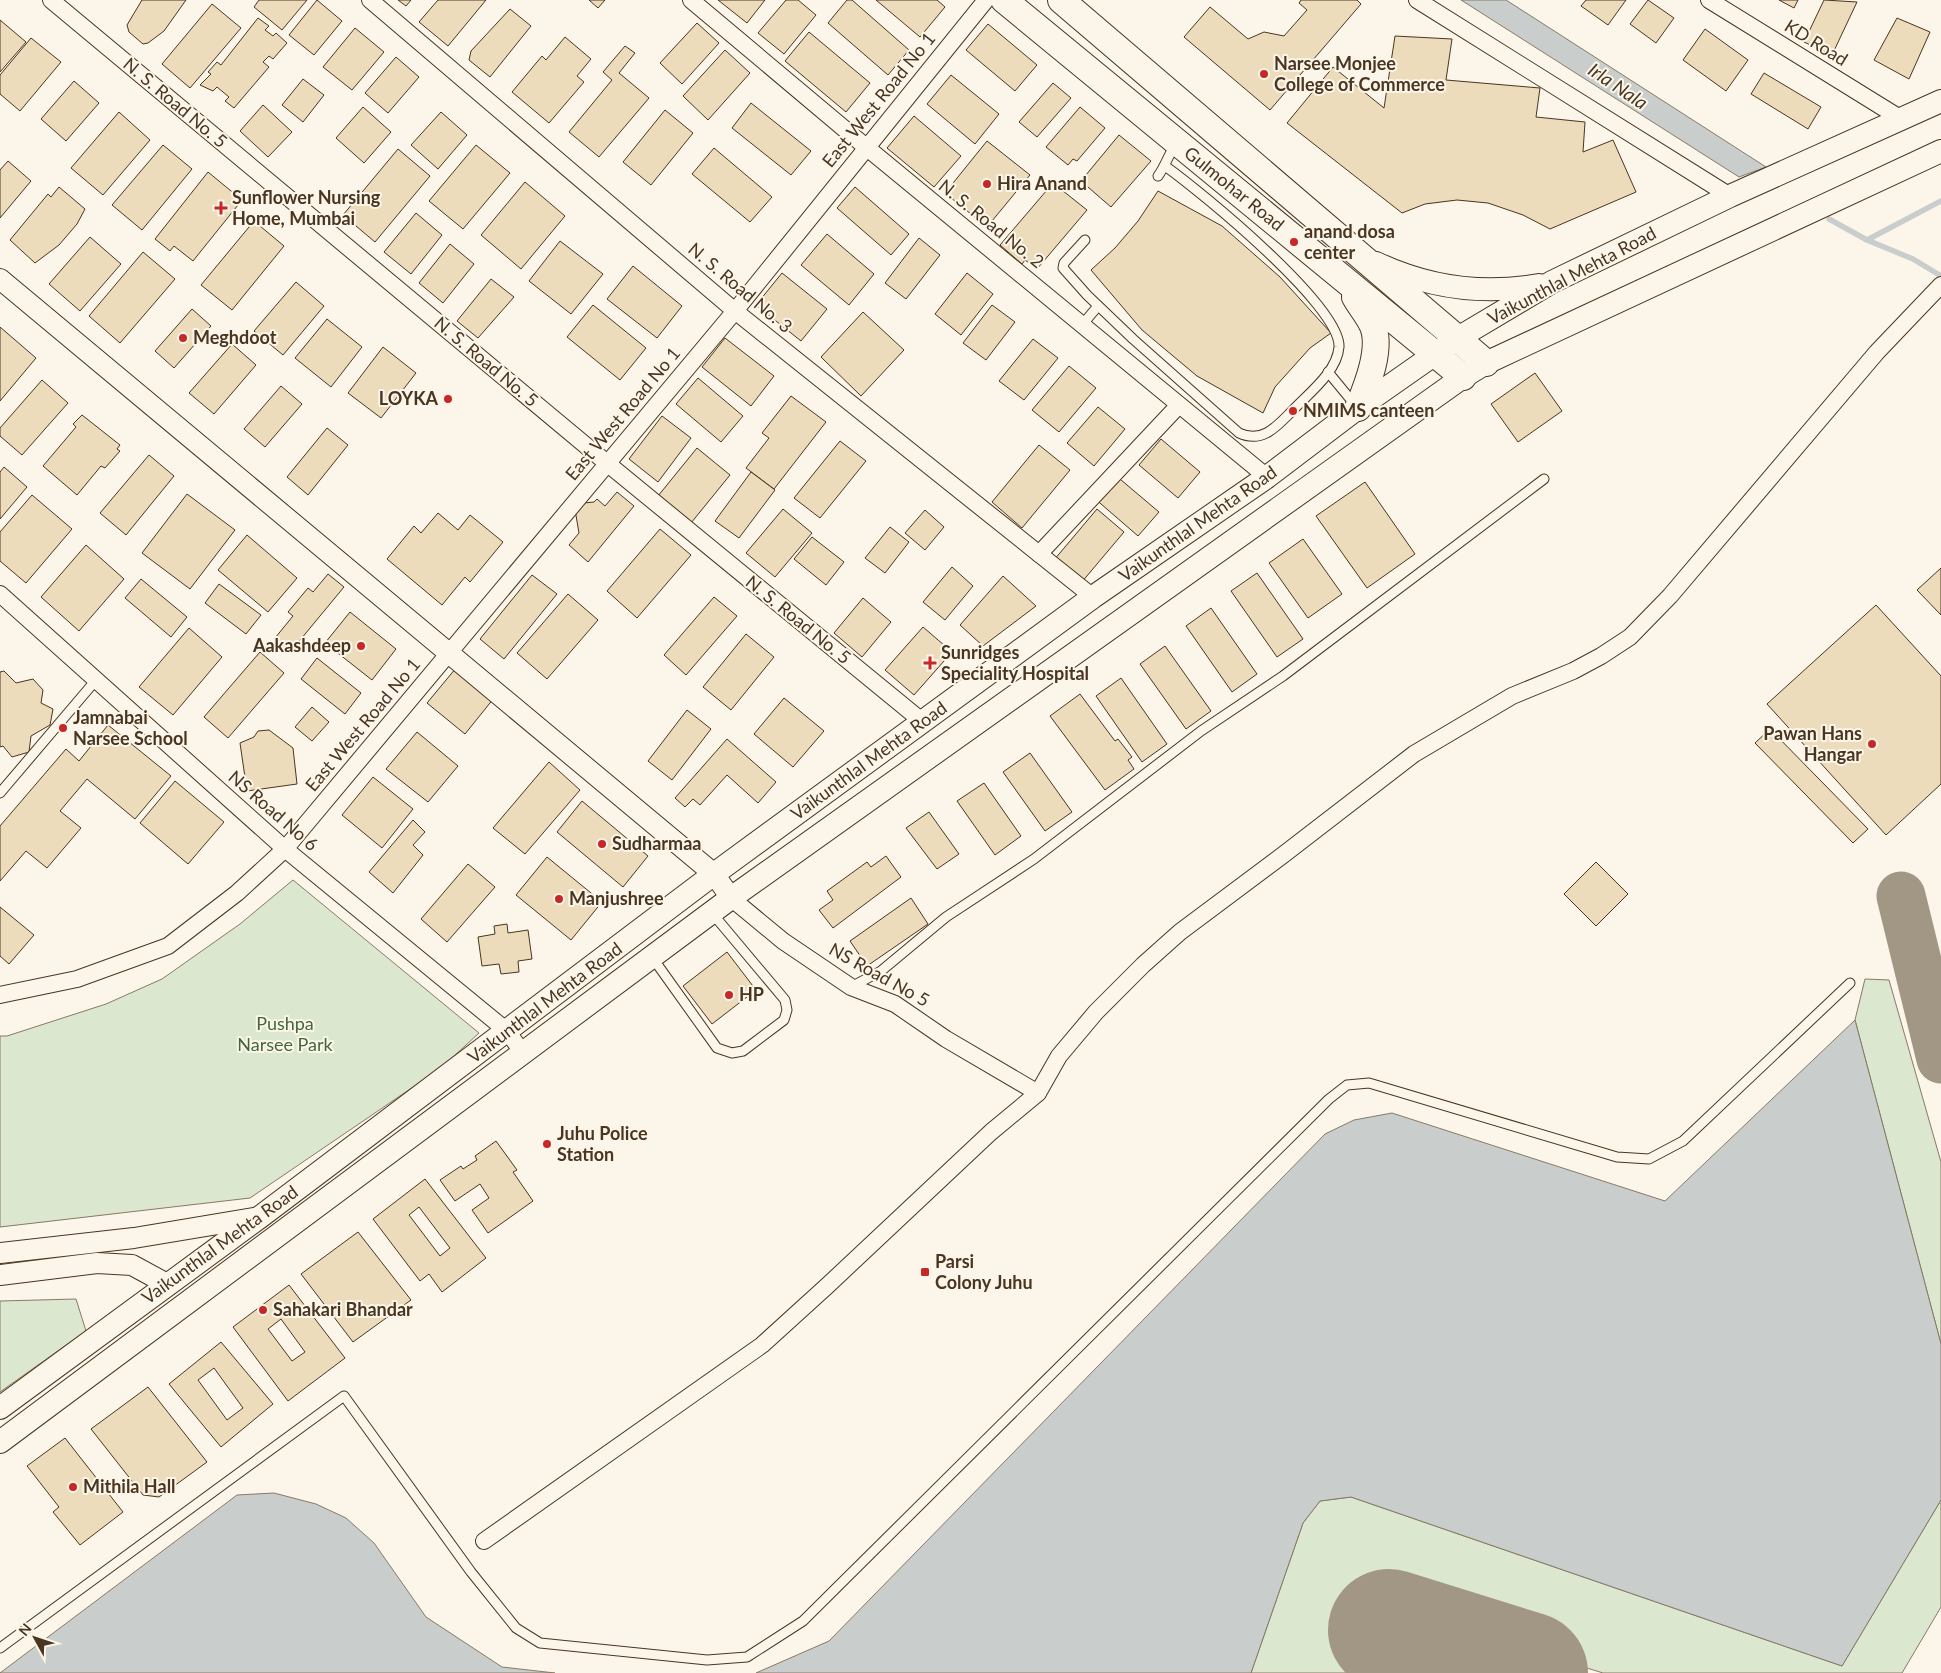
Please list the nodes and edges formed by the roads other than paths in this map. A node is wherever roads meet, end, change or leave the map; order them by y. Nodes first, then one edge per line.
1 (51, 0) edge
2 (370, 0) edge
3 (691, 0) edge
4 (986, 0) edge
5 (1004, 0) edge
6 (1061, 0) edge
7 (1417, 0) edge
8 (1709, 0) edge
9 (1164, 88) junction
10 (1941, 101) edge
11 (1142, 114) junction
12 (1903, 120) junction
13 (1177, 142) junction
14 (866, 147) junction
15 (1941, 151) edge
16 (1165, 166) junction
17 (1158, 176) dead end
18 (1730, 196) junction
19 (1085, 240) dead end
20 (1364, 257) junction
21 (0, 278) edge
22 (1344, 279) junction
23 (1552, 282) junction
24 (1940, 286) edge
25 (1098, 306) junction
26 (736, 311) junction
27 (1082, 325) junction
28 (1458, 338) junction
29 (1436, 354) junction
30 (1486, 362) junction
31 (1328, 372) junction
32 (1464, 377) junction
33 (1179, 405) junction
34 (1358, 408) junction
35 (1229, 428) junction
36 (608, 464) junction
37 (1267, 477) junction
38 (1544, 479) dead end
39 (1039, 554) junction
40 (0, 594) edge
41 (1093, 597) junction
42 (448, 654) junction
43 (96, 680) junction
44 (923, 722) junction
45 (0, 793) edge
46 (285, 849) junction
47 (714, 874) junction
48 (731, 898) junction
49 (712, 913) junction
50 (652, 957) junction
51 (1850, 983) dead end
52 (851, 987) junction
53 (0, 995) edge
54 (507, 1031) junction
55 (523, 1052) junction
56 (1038, 1093) junction
57 (260, 1217) junction
58 (134, 1238) junction
59 (0, 1254) edge
60 (132, 1265) junction
61 (0, 1275) edge
62 (167, 1284) junction
63 (0, 1408) edge
64 (0, 1442) edge
65 (484, 1541) dead end
66 (0, 1648) edge

1 - 36 street, N. S. Road No. 5
2 - 26 street, N. S. Road No. 3
3 - 14 street, N. S. Road No. 2
4 - 14 street, East West Road No 1
5 - 11 main road, Gulmohar Road
6 - 9 main road, Gulmohar Road
7 - 18 street
8 - 12 street, KD Road
9 - 11 main road
9 - 20 main road, Gulmohar Road
10 - 12 main road, Vaikunthlal Mehta Road
11 - 13 main road, Gulmohar Road
12 - 18 main road, Vaikunthlal Mehta Road
13 - 16 lane
13 - 22 main road, Gulmohar Road
14 - 26 street, East West Road No 1
14 - 27 street, N. S. Road No. 2
15 - 30 main road, Vaikunthlal Mehta Road
16 - 17 lane
16 - 31 lane
18 - 23 main road, Vaikunthlal Mehta Road
19 - 25 lane
20 - 23 main road
20 - 28 main road, Gulmohar Road
21 - 42 street
22 - 29 main road, Gulmohar Road
22 - 34 main road
23 - 28 main road, Vaikunthlal Mehta Road
24 - 56 street
25 - 27 lane
25 - 35 lane
26 - 36 street, East West Road No 1
26 - 39 street, N. S. Road No. 3
27 - 33 street, N. S. Road No. 2
28 - 29 main road, Vaikunthlal Mehta Road
28 - 30 main road, Gulmohar Road
29 - 32 main road, Gulmohar Road
29 - 34 main road, Vaikunthlal Mehta Road
30 - 32 main road, Vaikunthlal Mehta Road
31 - 34 lane
31 - 35 lane
32 - 48 main road, Vaikunthlal Mehta Road
33 - 35 street, N. S. Road No. 2
33 - 39 street
34 - 37 main road, Vaikunthlal Mehta Road
35 - 37 street, N. S. Road No. 2
36 - 42 street, East West Road No 1
36 - 44 street, N. S. Road No. 5
37 - 41 main road, Vaikunthlal Mehta Road
38 - 52 lane
39 - 41 street, N. S. Road No. 3
40 - 43 street, NS Road No 6
41 - 44 main road, Vaikunthlal Mehta Road
42 - 46 street, East West Road No 1
42 - 47 street
43 - 45 lane
43 - 46 street, NS Road No 6
44 - 47 main road, Vaikunthlal Mehta Road
46 - 53 street, East West Road No 1
46 - 54 street, NS Road No 6
47 - 48 street
47 - 54 main road, Vaikunthlal Mehta Road
48 - 49 main road, Vaikunthlal Mehta Road
48 - 52 street, NS Road No 5
49 - 50 main road, Vaikunthlal Mehta Road
49 - 50 lane
50 - 55 main road, Vaikunthlal Mehta Road
51 - 66 lane
52 - 56 street, NS Road No 5
54 - 55 street, NS Road No 6
54 - 57 main road, Vaikunthlal Mehta Road
55 - 64 main road, Vaikunthlal Mehta Road
56 - 65 street
57 - 58 street
57 - 62 main road, Vaikunthlal Mehta Road
58 - 59 street
58 - 60 street
60 - 61 street
60 - 62 street
62 - 63 main road, Vaikunthlal Mehta Road

